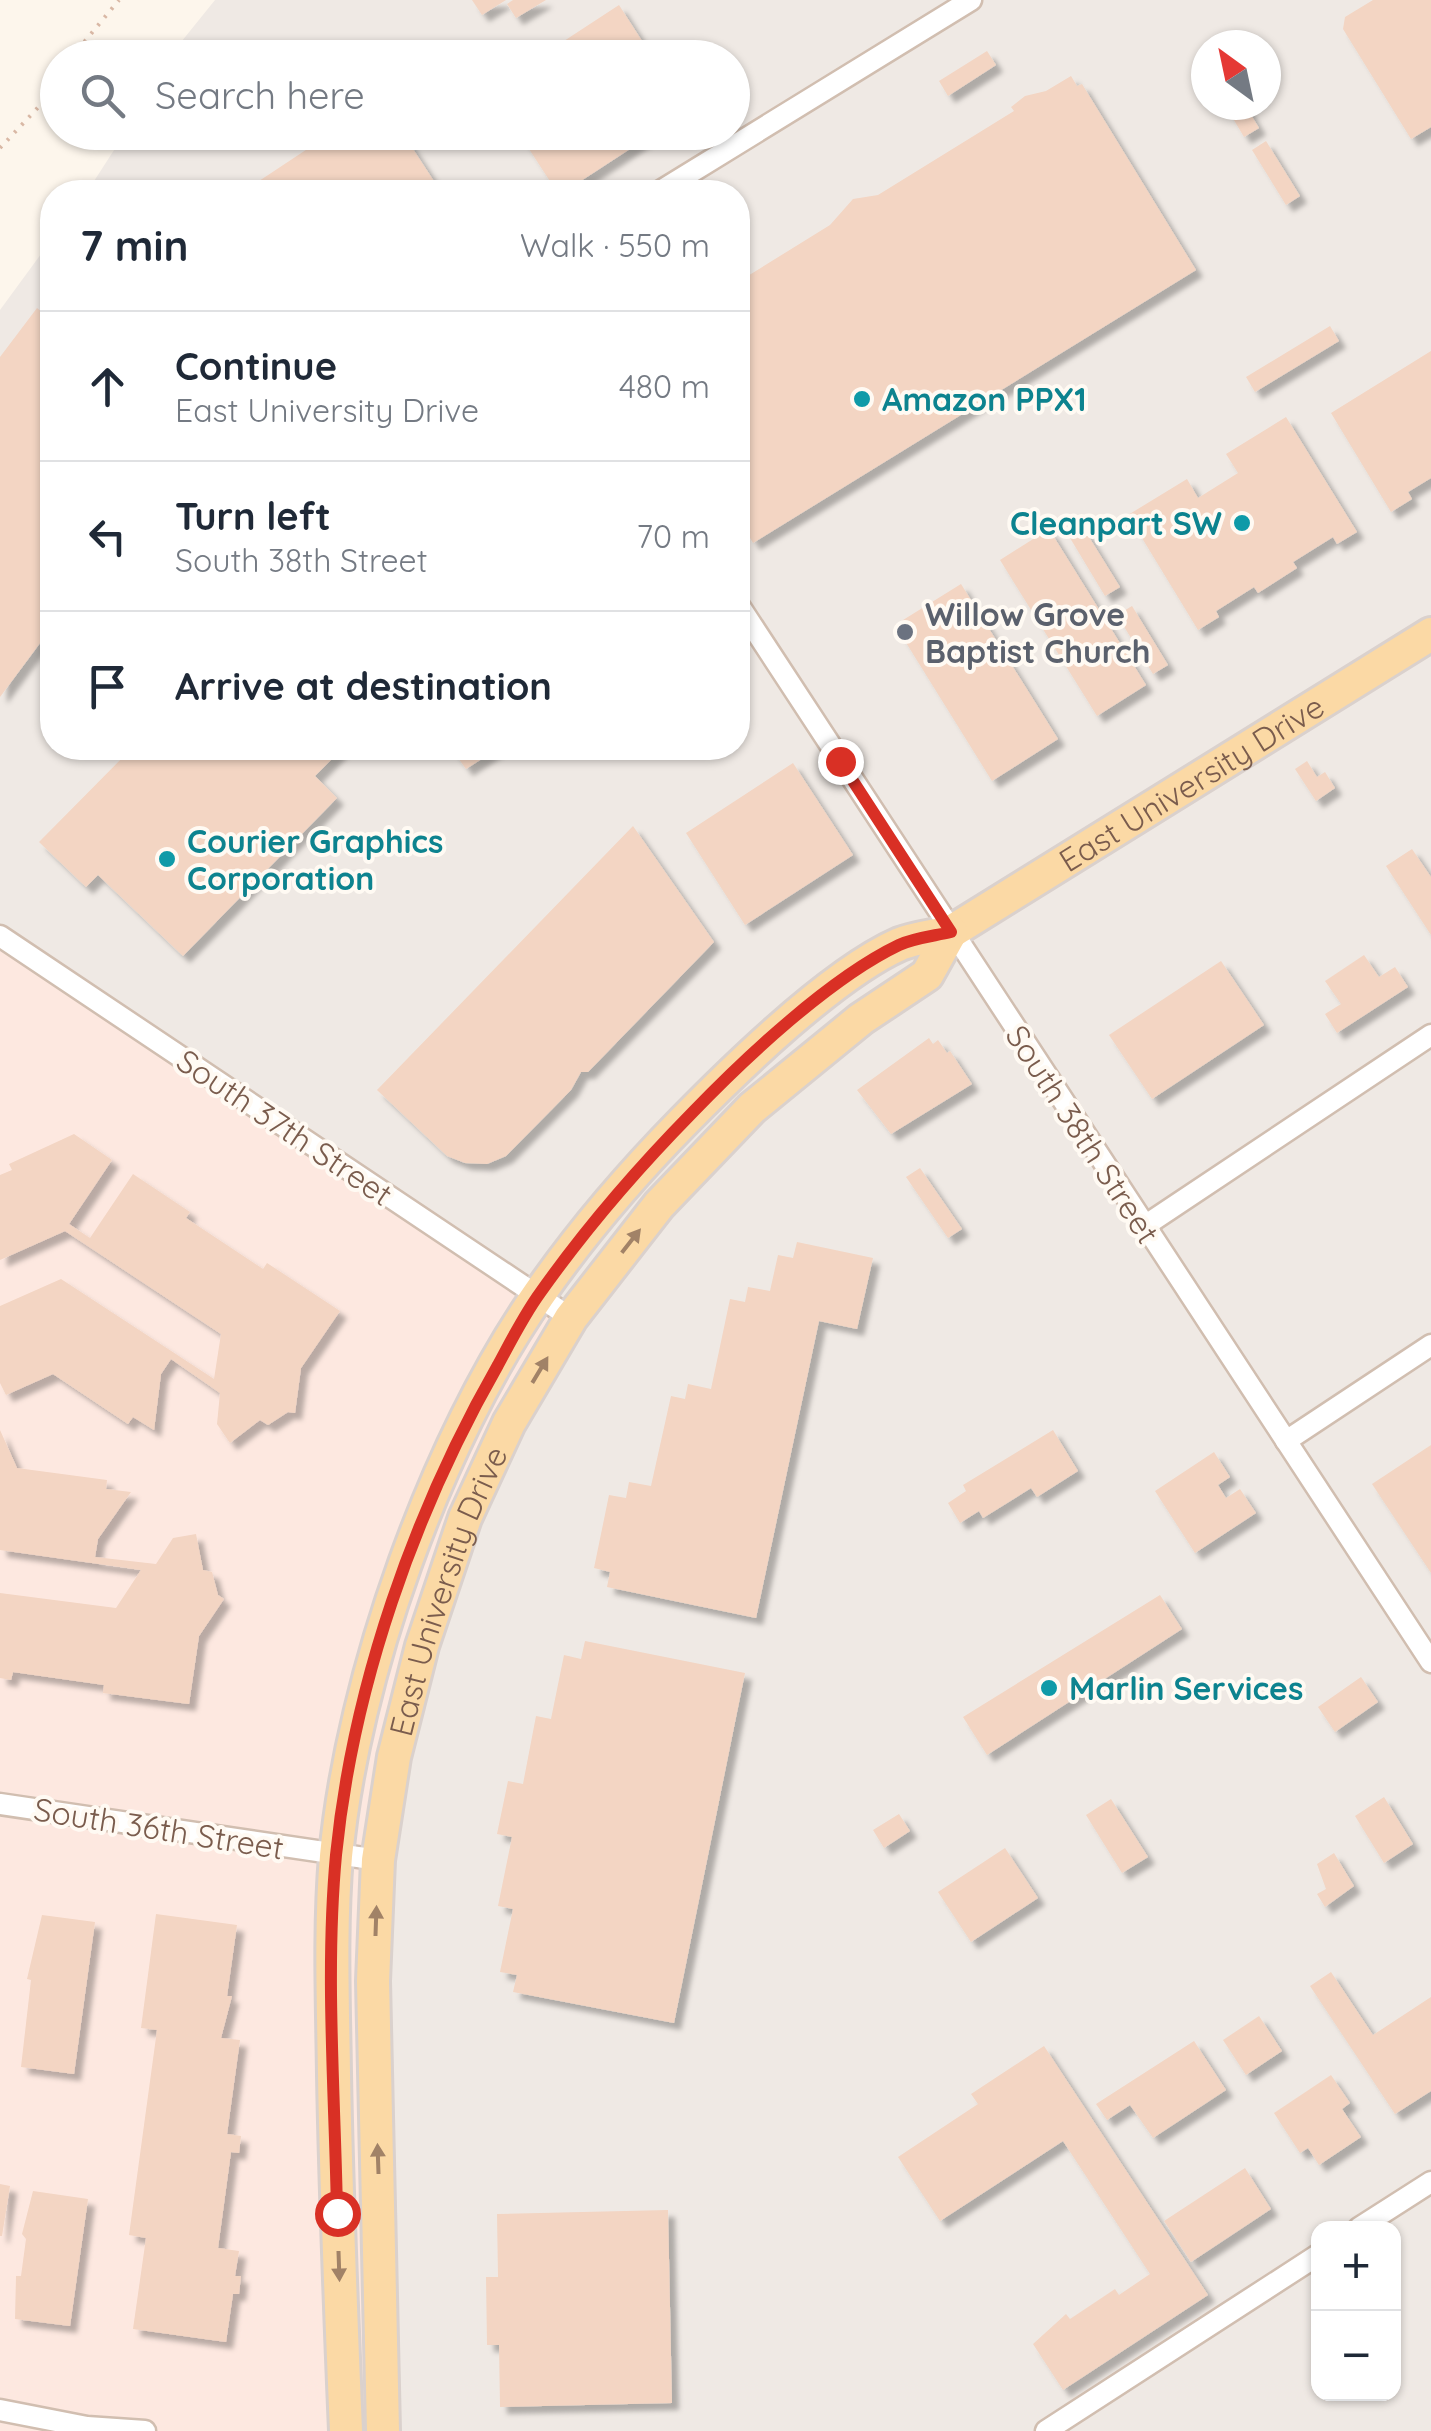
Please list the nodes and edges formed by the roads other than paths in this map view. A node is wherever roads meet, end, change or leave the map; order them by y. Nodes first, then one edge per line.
1 (971, 0) edge
2 (750, 136) edge
3 (727, 150) edge
4 (678, 180) edge
5 (750, 622) edge
6 (1431, 634) edge
7 (951, 932) junction
8 (0, 936) edge
9 (1431, 1035) edge
10 (1143, 1227) junction
11 (537, 1296) junction
12 (571, 1318) junction
13 (1431, 1345) edge
14 (1286, 1442) junction
15 (1431, 1662) edge
16 (0, 1804) edge
17 (336, 1854) junction
18 (378, 1860) junction
19 (1431, 2182) edge
20 (1370, 2221) edge
21 (1311, 2259) edge
22 (0, 2410) edge
23 (145, 2431) edge
24 (346, 2431) edge
25 (384, 2431) edge
26 (1046, 2431) edge

1 - 2 street
3 - 4 street
5 - 7 street, South 38th Street
6 - 7 main road, East University Drive
7 - 10 street, South 38th Street
7 - 11 main road, East University Drive
12 -> 7 main road, East University Drive
8 - 11 street, South 37th Street
9 - 10 street
10 - 14 street, South 38th Street
11 - 12 street, South 37th Street
11 - 17 main road, East University Drive
18 -> 12 main road, East University Drive
13 - 14 street
14 - 15 street, South 38th Street
16 - 17 street, South 36th Street
17 - 18 street, South 36th Street
17 -> 24 main road, East University Drive
25 -> 18 main road, East University Drive
19 - 20 street
21 - 26 street
22 - 23 street

